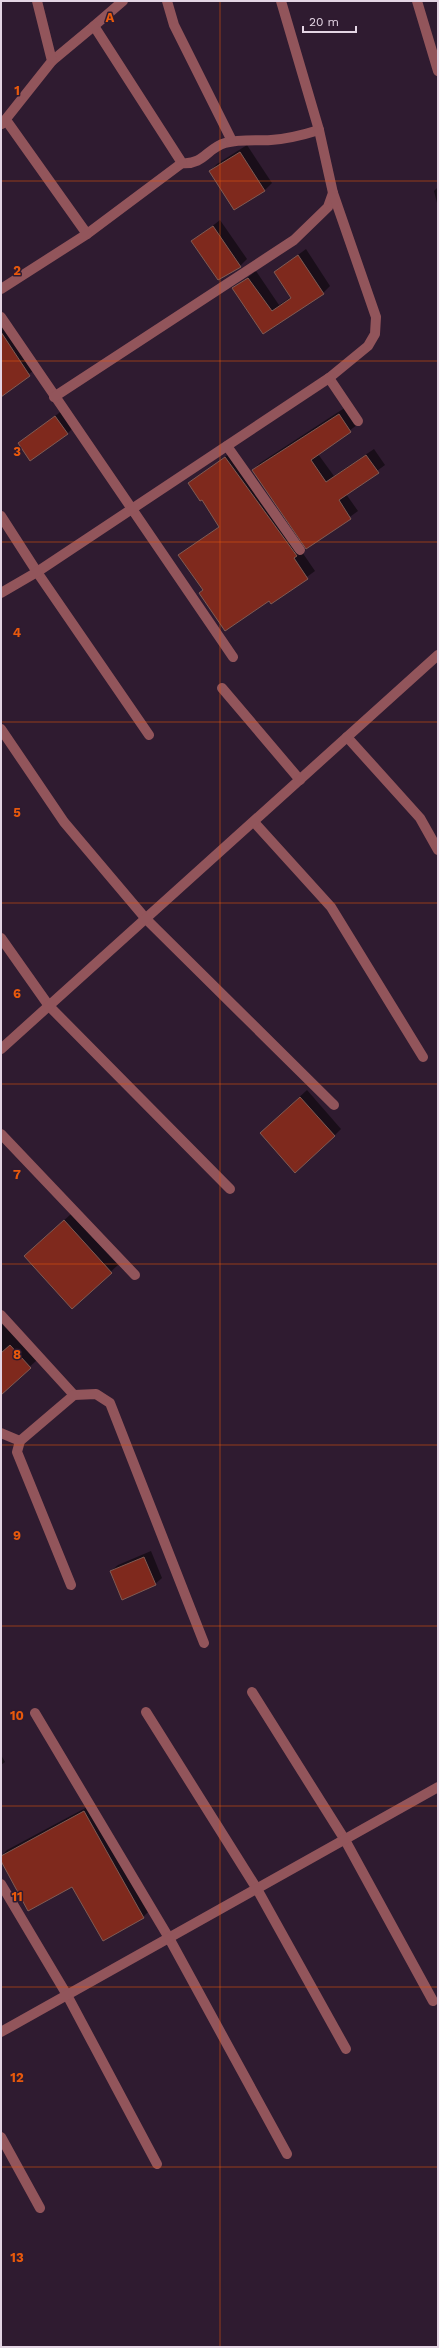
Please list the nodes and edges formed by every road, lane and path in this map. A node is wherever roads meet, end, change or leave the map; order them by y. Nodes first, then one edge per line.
1 (37, 1) edge
2 (123, 1) edge
3 (167, 1) edge
4 (281, 1) edge
5 (417, 1) edge
6 (94, 26) junction
7 (52, 61) junction
8 (438, 71) edge
9 (4, 122) edge
10 (318, 130) junction
11 (232, 141) junction
12 (182, 163) junction
13 (333, 193) junction
14 (87, 234) junction
15 (1, 289) edge
16 (1, 318) edge
17 (328, 378) junction
18 (54, 397) junction
19 (358, 421) dead end
20 (227, 446) junction
21 (131, 510) junction
22 (1, 516) edge
23 (300, 550) dead end
24 (37, 572) junction
25 (1, 593) edge
26 (438, 655) edge
27 (233, 657) dead end
28 (222, 688) dead end
29 (1, 729) edge
30 (149, 736) dead end
31 (347, 737) junction
32 (300, 780) junction
33 (254, 822) junction
34 (438, 850) edge
35 (146, 919) junction
36 (1, 938) edge
37 (49, 1006) junction
38 (1, 1049) edge
39 (423, 1057) dead end
40 (334, 1105) dead end
41 (1, 1134) edge
42 (230, 1189) dead end
43 (135, 1275) dead end
44 (1, 1315) edge
45 (74, 1395) junction
46 (1, 1433) edge
47 (20, 1441) junction
48 (71, 1585) dead end
49 (204, 1643) dead end
50 (252, 1692) dead end
51 (146, 1712) dead end
52 (35, 1714) dead end
53 (438, 1786) edge
54 (345, 1840) junction
55 (1, 1884) edge
56 (257, 1889) junction
57 (169, 1938) junction
58 (67, 1995) junction
59 (433, 2001) dead end
60 (1, 2032) edge
61 (346, 2049) dead end
62 (1, 2137) edge
63 (287, 2154) dead end
64 (157, 2164) dead end
65 (40, 2208) dead end

1 - 7 street
2 - 6 street
3 - 11 street
4 - 10 street
5 - 8 street
6 - 7 street
6 - 12 street
7 - 9 street
9 - 14 street
10 - 11 street
10 - 13 street
11 - 12 street
12 - 14 street
13 - 17 street
13 - 18 street
14 - 15 street
16 - 18 street
17 - 19 street
17 - 20 street
18 - 21 street
20 - 21 street
20 - 23 street
21 - 24 street
21 - 27 street
22 - 24 street
24 - 25 street
24 - 30 street
26 - 31 street
28 - 32 street
29 - 35 street
31 - 32 street
31 - 34 street
32 - 33 street
33 - 35 street
33 - 39 street
35 - 37 street
35 - 40 street
36 - 37 street
37 - 38 street
37 - 42 street
41 - 43 street
44 - 45 street
45 - 47 street
45 - 49 street
46 - 47 street
47 - 48 street
50 - 54 street
51 - 56 street
52 - 57 street
53 - 54 street
54 - 56 street
54 - 59 street
55 - 58 street
56 - 57 street
56 - 61 street
57 - 58 street
57 - 63 street
58 - 60 street
58 - 64 street
62 - 65 street

